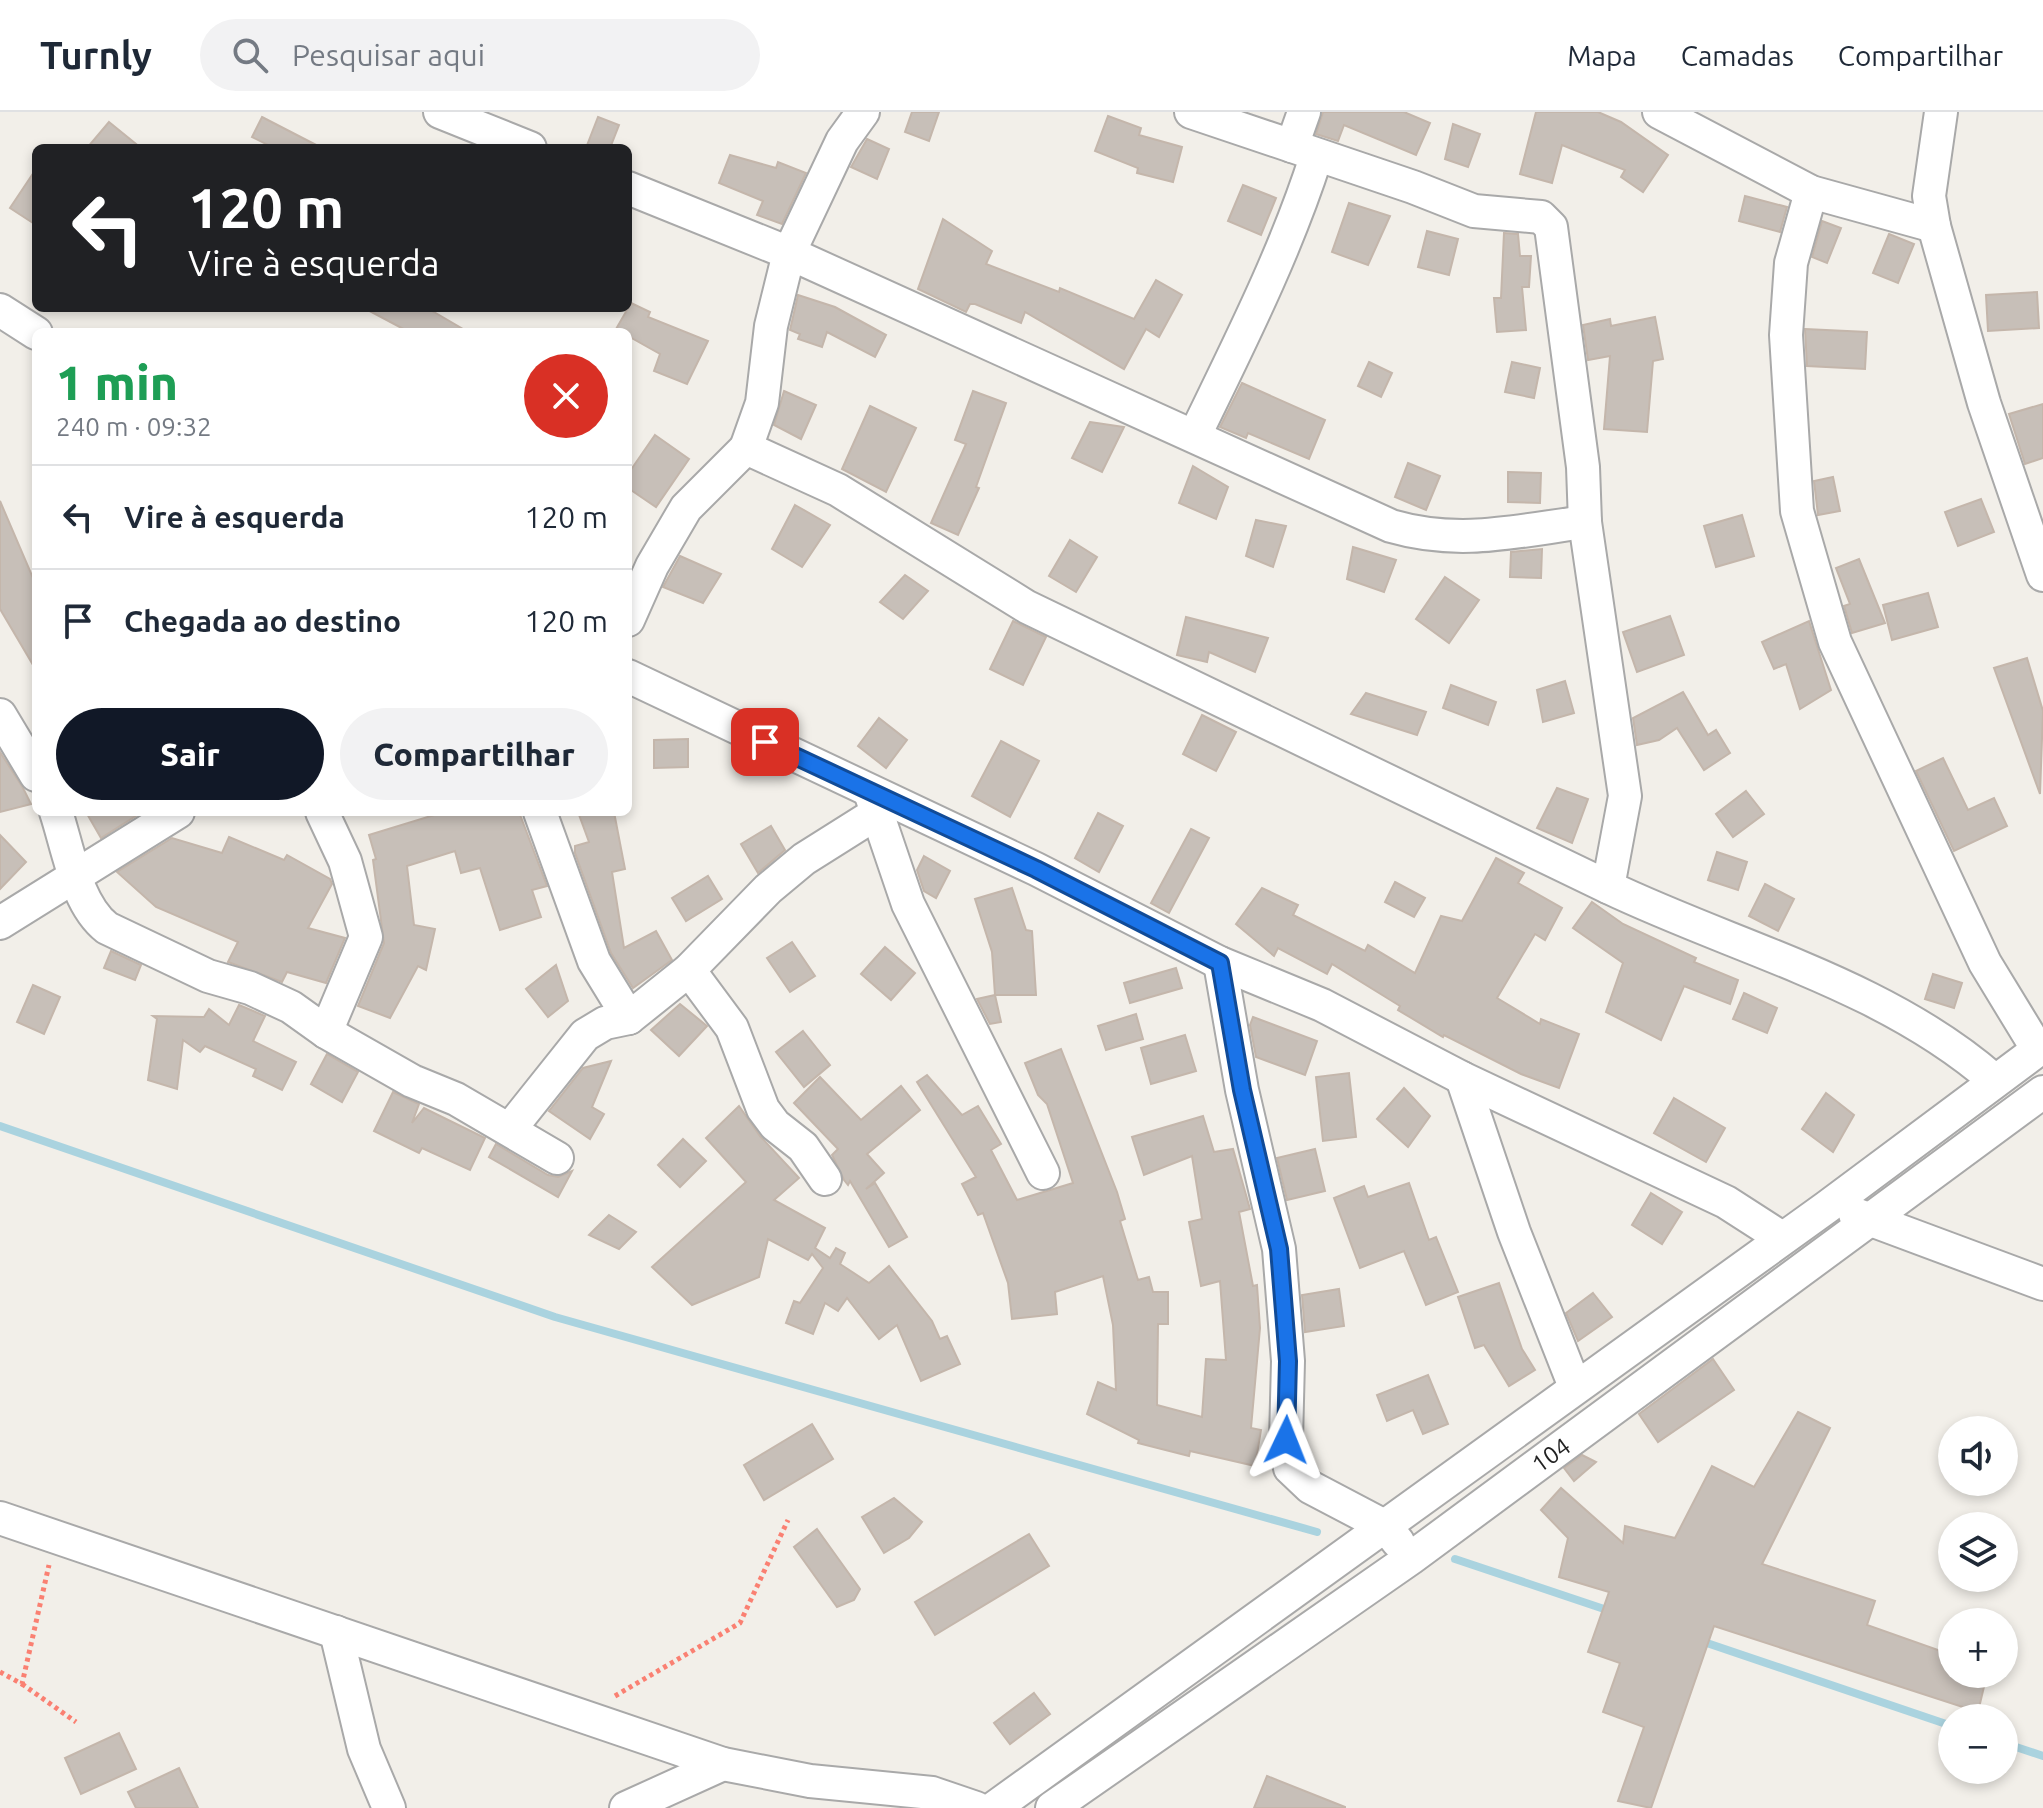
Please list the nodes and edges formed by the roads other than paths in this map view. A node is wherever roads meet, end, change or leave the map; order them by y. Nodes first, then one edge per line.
1 (440, 112) edge
2 (863, 112) edge
3 (1191, 112) edge
4 (1304, 112) edge
5 (1659, 112) edge
6 (1941, 112) edge
7 (520, 144) edge
8 (1304, 152) junction
9 (632, 190) edge
10 (1811, 192) junction
11 (1934, 226) junction
12 (789, 253) junction
13 (0, 310) edge
14 (32, 330) edge
15 (1195, 435) junction
16 (746, 448) junction
17 (1585, 522) junction
18 (2043, 575) edge
19 (632, 611) edge
20 (632, 678) edge
21 (0, 715) edge
22 (32, 768) edge
23 (873, 802) junction
24 (57, 816) edge
25 (172, 816) edge
26 (324, 816) edge
27 (541, 816) edge
28 (77, 877) junction
29 (1608, 887) junction
30 (0, 923) edge
31 (1220, 963) junction
32 (689, 970) junction
33 (629, 1018) junction
34 (326, 1032) junction
35 (2040, 1048) edge
36 (1462, 1078) junction
37 (1994, 1080) junction
38 (2043, 1092) edge
39 (510, 1129) junction
40 (557, 1158) dead end
41 (1043, 1173) dead end
42 (825, 1179) dead end
43 (1827, 1207) junction
44 (1871, 1219) junction
45 (1782, 1238) junction
46 (2043, 1284) edge
47 (1575, 1387) junction
48 (0, 1518) edge
49 (1386, 1527) junction
50 (1411, 1558) junction
51 (336, 1632) junction
52 (723, 1764) junction
53 (389, 1808) edge
54 (626, 1808) edge
55 (976, 1808) edge
56 (994, 1808) edge
57 (1052, 1808) edge

1 - 7 street
2 - 12 street
3 - 8 street
4 - 8 street
5 - 10 street
6 - 11 street
8 - 15 street
8 - 17 street
9 - 12 street
10 - 11 street
10 - 35 street
11 - 18 street
12 - 15 street
12 - 16 street
13 - 14 street
15 - 17 street
16 - 19 street
16 - 29 street
17 - 29 street
20 - 23 street
21 - 22 street
23 - 31 street
23 - 32 street
23 - 41 street
24 - 28 street
25 - 28 street
26 - 34 street
27 - 33 street
28 - 30 street
28 - 34 street
29 - 37 street
31 - 36 street
31 - 49 street
32 - 33 street
32 - 42 street
33 - 39 street
34 - 39 street
35 - 37 street
36 - 45 street
36 - 47 street
37 - 43 street
38 - 44 street, 104
39 - 40 street
43 - 44 street
43 - 45 street
44 - 46 street
44 - 50 street, 104
45 - 47 street
47 - 49 street
48 - 51 street
49 - 50 street
49 - 56 street
50 - 57 street, 104
51 - 52 street
51 - 53 street
52 - 54 street
52 - 55 street

